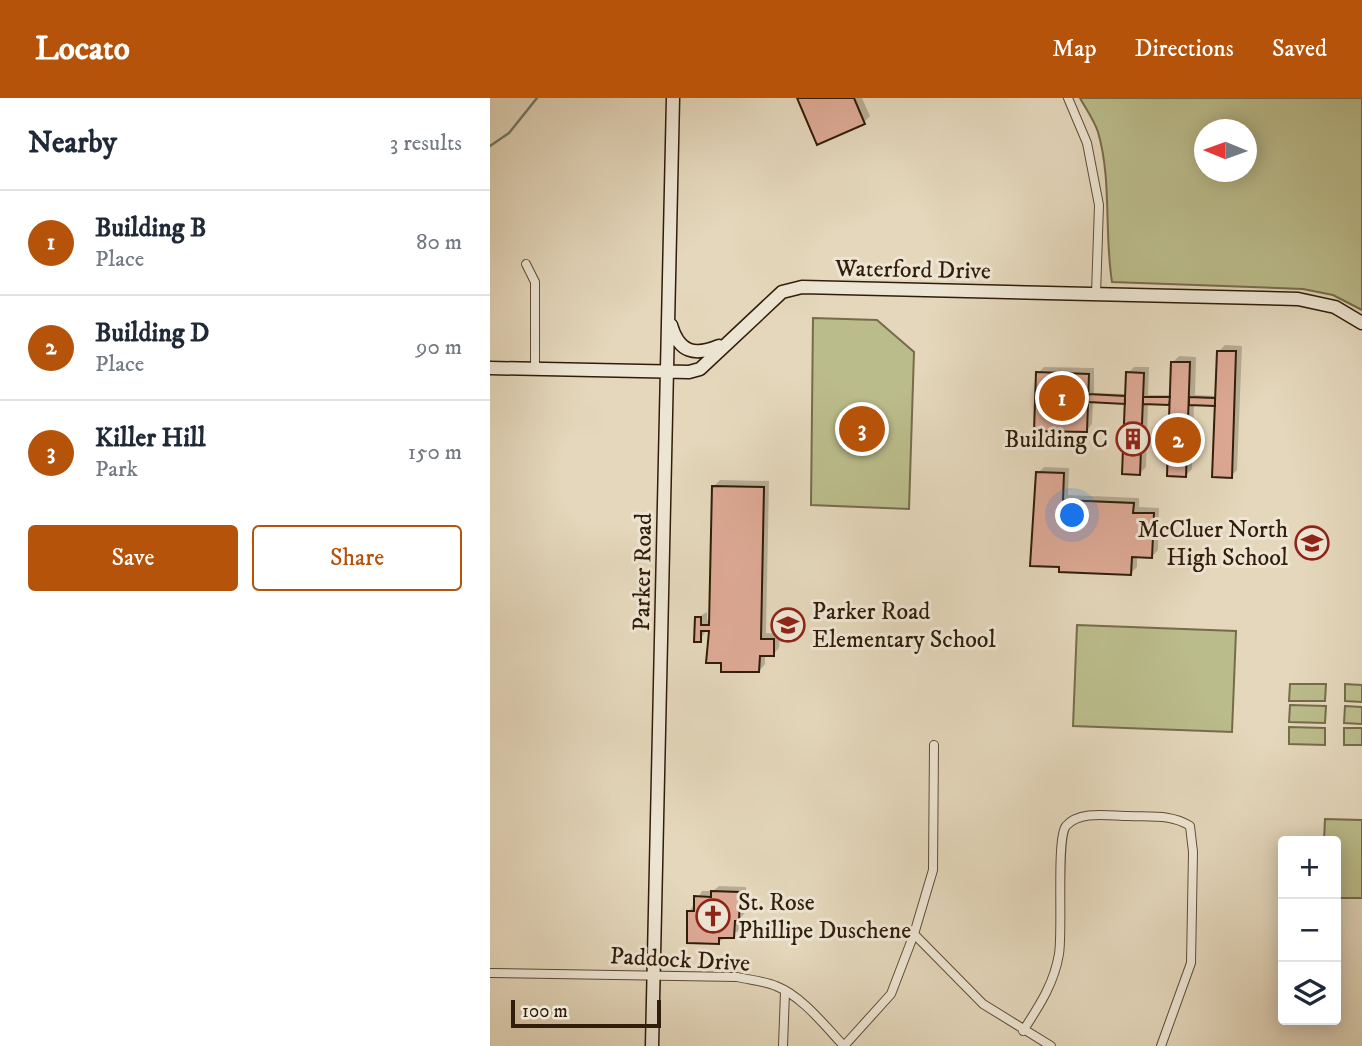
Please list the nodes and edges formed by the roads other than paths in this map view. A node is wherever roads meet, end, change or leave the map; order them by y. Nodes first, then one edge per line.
1 (673, 98) edge
2 (1068, 98) edge
3 (526, 264) dead end
4 (1096, 294) junction
5 (668, 317) junction
6 (1362, 323) edge
7 (726, 343) junction
8 (490, 368) edge
9 (534, 369) junction
10 (667, 373) junction
11 (934, 745) dead end
12 (914, 934) junction
13 (490, 973) edge
14 (653, 975) junction
15 (785, 992) junction
16 (1023, 1031) junction
17 (652, 1046) edge
18 (783, 1046) edge
19 (844, 1046) edge
20 (1051, 1046) edge
21 (1161, 1046) edge

1 - 5 street, Parker Road
2 - 4 street
3 - 9 street
4 - 6 street, Waterford Drive
4 - 7 street, Waterford Drive
5 - 7 street
5 - 10 street, Parker Road
7 - 10 street, Waterford Drive
8 - 9 street, Waterford Drive
9 - 10 street, Waterford Drive
10 - 14 street, Parker Road
11 - 12 street
12 - 16 street
12 - 19 street
13 - 14 street, Paddock Drive
14 - 15 street, Paddock Drive
14 - 17 street, Parker Road
15 - 18 street
15 - 19 street, Paddock Drive
16 - 20 street
16 - 21 street

